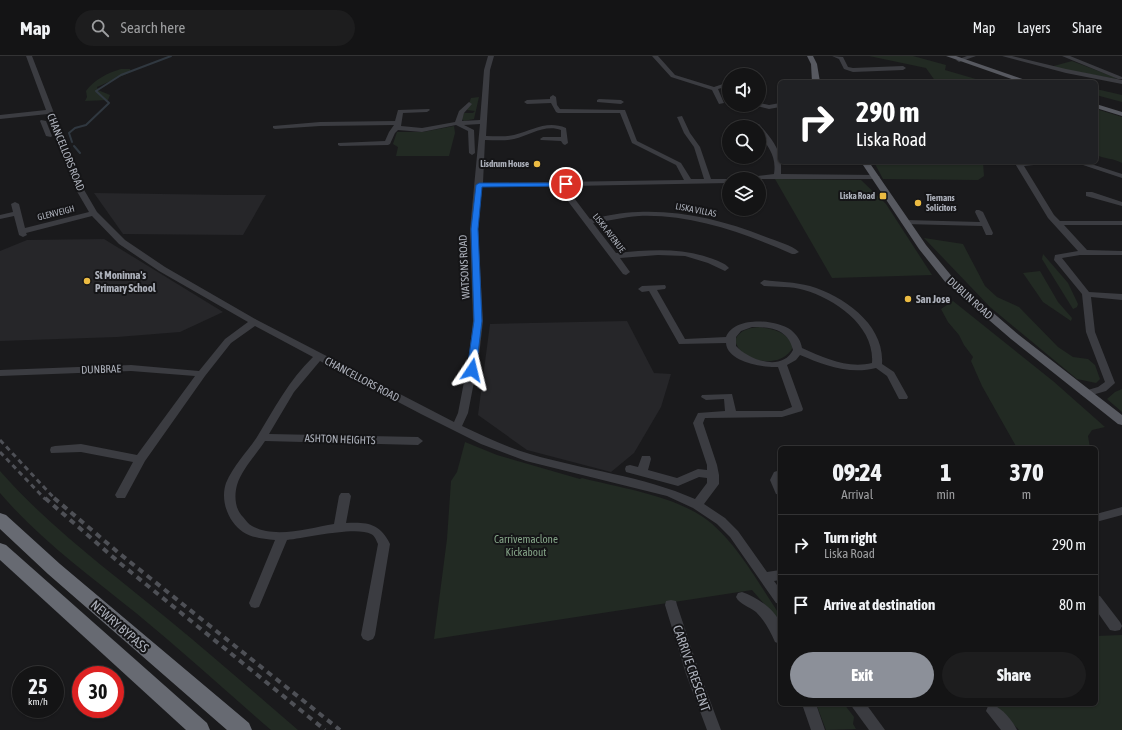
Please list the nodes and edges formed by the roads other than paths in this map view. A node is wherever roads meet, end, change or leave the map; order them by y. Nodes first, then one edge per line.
1 (29, 56) edge
2 (491, 56) edge
3 (655, 56) edge
4 (810, 56) edge
5 (835, 56) edge
6 (949, 56) edge
7 (973, 56) edge
8 (1006, 56) edge
9 (1064, 56) edge
10 (959, 60) junction
11 (903, 68) dead end
12 (1122, 79) edge
13 (816, 80) edge
14 (1021, 80) edge
15 (1122, 82) edge
16 (722, 86) edge
17 (715, 89) junction
18 (599, 101) dead end
19 (609, 101) junction
20 (527, 102) dead end
21 (621, 102) dead end
22 (721, 103) dead end
23 (469, 104) dead end
24 (778, 105) edge
25 (766, 106) edge
26 (1098, 107) edge
27 (427, 110) dead end
28 (610, 110) junction
29 (50, 112) junction
30 (1122, 114) edge
31 (0, 117) edge
32 (680, 117) dead end
33 (483, 122) junction
34 (458, 123) junction
35 (57, 126) junction
36 (397, 126) junction
37 (275, 127) dead end
38 (49, 136) dead end
39 (766, 137) edge
40 (360, 138) dead end
41 (483, 138) junction
42 (543, 139) dead end
43 (472, 153) dead end
44 (778, 162) edge
45 (778, 164) edge
46 (866, 164) edge
47 (1019, 164) edge
48 (1084, 164) edge
49 (777, 176) junction
50 (1122, 176) edge
51 (766, 177) edge
52 (876, 177) junction
53 (708, 181) junction
54 (722, 181) edge
55 (689, 182) junction
56 (566, 184) junction
57 (479, 185) junction
58 (1089, 194) dead end
59 (15, 204) dead end
60 (1122, 204) edge
61 (979, 212) dead end
62 (17, 213) junction
63 (94, 213) junction
64 (1110, 215) dead end
65 (0, 217) edge
66 (588, 222) junction
67 (905, 222) junction
68 (1058, 223) junction
69 (1119, 223) edge
70 (984, 224) junction
71 (989, 234) dead end
72 (795, 252) dead end
73 (1085, 253) junction
74 (1122, 253) edge
75 (615, 256) junction
76 (725, 268) dead end
77 (626, 272) dead end
78 (764, 283) dead end
79 (662, 286) dead end
80 (652, 288) junction
81 (642, 289) dead end
82 (1086, 294) junction
83 (1122, 297) edge
84 (254, 322) junction
85 (730, 340) junction
86 (798, 350) junction
87 (319, 357) junction
88 (781, 363) junction
89 (877, 365) junction
90 (0, 373) edge
91 (202, 374) junction
92 (1085, 394) junction
93 (706, 396) dead end
94 (903, 397) dead end
95 (731, 415) junction
96 (1122, 422) edge
97 (456, 427) junction
98 (262, 436) junction
99 (418, 441) dead end
100 (55, 450) dead end
101 (140, 459) junction
102 (646, 459) dead end
103 (630, 469) dead end
104 (642, 472) junction
105 (712, 475) junction
106 (778, 475) edge
107 (778, 486) edge
108 (121, 495) dead end
109 (345, 496) dead end
110 (697, 505) junction
111 (1122, 511) edge
112 (1098, 517) edge
113 (0, 519) edge
114 (339, 529) junction
115 (283, 536) junction
116 (0, 550) edge
117 (778, 574) edge
118 (764, 577) junction
119 (778, 596) edge
120 (742, 597) dead end
121 (255, 603) dead end
122 (1098, 603) edge
123 (671, 605) dead end
124 (1115, 626) dead end
125 (778, 634) edge
126 (368, 635) dead end
127 (810, 706) edge
128 (859, 706) edge
129 (993, 711) dead end
130 (1005, 729) edge
131 (200, 730) edge
132 (242, 730) edge
133 (714, 730) edge
134 (818, 730) edge
135 (878, 730) edge

1 - 29 street, CHANCELLORS ROAD
2 - 33 street, WATSONS ROAD
3 - 17 street
4 - 13 main road
5 - 11 street
6 - 10 main road
7 - 10 street
8 - 15 street
9 - 12 street
10 - 14 main road
16 - 17 street
17 - 22 street
18 - 19 street
19 - 21 street
19 - 28 street
20 - 28 street
23 - 34 street
24 - 25 street
26 - 30 main road
27 - 36 street
28 - 55 street
29 - 31 street
29 - 35 street, CHANCELLORS ROAD
32 - 53 street
33 - 34 street
33 - 41 street, WATSONS ROAD
34 - 36 street
34 - 43 street
35 - 38 street
35 - 63 street, CHANCELLORS ROAD
36 - 37 street
36 - 40 street
39 - 44 street
41 - 42 street
41 - 57 street, WATSONS ROAD
45 - 49 street
46 - 52 main road, DUBLIN ROAD
47 - 68 street
48 - 50 street
49 - 51 street
49 - 52 street
52 - 67 main road, DUBLIN ROAD
53 - 54 street
53 - 55 street
55 - 56 street
56 - 57 street
56 - 66 street, LISKA AVENUE
57 - 97 street, WATSONS ROAD
58 - 60 street
59 - 62 street, GLENVEIGH
61 - 70 street
62 - 63 street, GLENVEIGH
62 - 65 street
63 - 84 street, CHANCELLORS ROAD
64 - 69 street
66 - 72 street, LISKA VILLAS
66 - 75 street, LISKA AVENUE
67 - 70 street
67 - 92 main road, DUBLIN ROAD
68 - 69 street
68 - 73 street
70 - 71 street
73 - 74 street
73 - 82 street
75 - 76 street
75 - 77 street, LISKA AVENUE
78 - 89 street
79 - 80 street
80 - 81 street
80 - 85 street
82 - 83 street
82 - 92 street
84 - 87 street, CHANCELLORS ROAD
84 - 91 street
85 - 86 street
85 - 88 street
86 - 88 street
86 - 89 street
87 - 97 street, CHANCELLORS ROAD
87 - 98 street
88 - 95 street
89 - 94 street
90 - 91 street, DUNBRAE
91 - 101 street
92 - 96 main road, DUBLIN ROAD
93 - 95 street
95 - 105 street
97 - 110 street, CHANCELLORS ROAD
98 - 99 street, ASHTON HEIGHTS
98 - 115 street
100 - 101 street
101 - 108 street
102 - 104 street
103 - 104 street
104 - 105 street
105 - 110 street
106 - 107 street
109 - 114 street
110 - 118 street, CHANCELLORS ROAD
111 - 112 street
113 - 132 highway, NEWRY BYPASS
114 - 115 street
114 - 126 street
115 - 121 street
116 - 131 highway, NEWRY BYPASS
117 - 118 street
118 - 119 street, CHANCELLORS ROAD
120 - 125 street
122 - 124 street
123 - 133 street, CARRIVE CRESCENT
127 - 134 street
128 - 135 street
129 - 130 street

